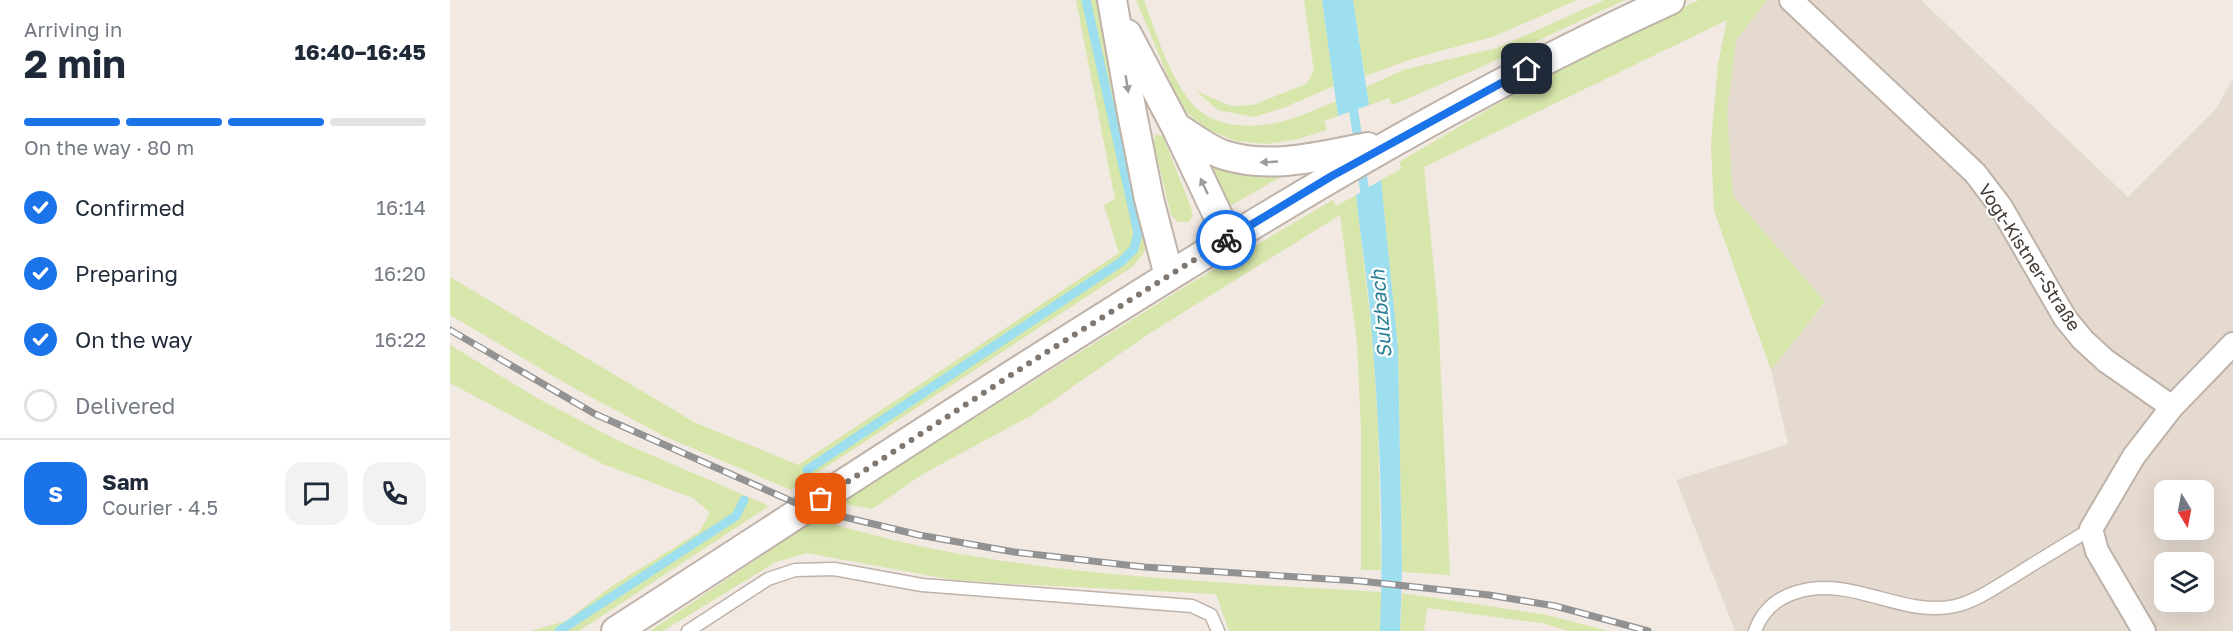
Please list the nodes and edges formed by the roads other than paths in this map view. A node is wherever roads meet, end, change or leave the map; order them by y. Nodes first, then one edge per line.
1 (1791, 0) edge
2 (1113, 3) edge
3 (1658, 6) edge
4 (1176, 127) junction
5 (1329, 166) junction
6 (1229, 239) junction
7 (1169, 276) junction
8 (2233, 344) edge
9 (2172, 407) junction
10 (2091, 529) junction
11 (616, 631) edge
12 (688, 631) edge
13 (1218, 631) edge
14 (1755, 631) edge
15 (2144, 631) edge

1 - 9 street, Vogt-Kistner-Straße
2 - 4 street
2 -> 7 street
3 - 5 street
5 -> 4 street
6 -> 4 street
5 - 6 street
6 - 7 street
7 - 11 street
8 - 9 street
9 - 10 street
10 - 14 lane
10 - 15 street
12 - 13 lane

